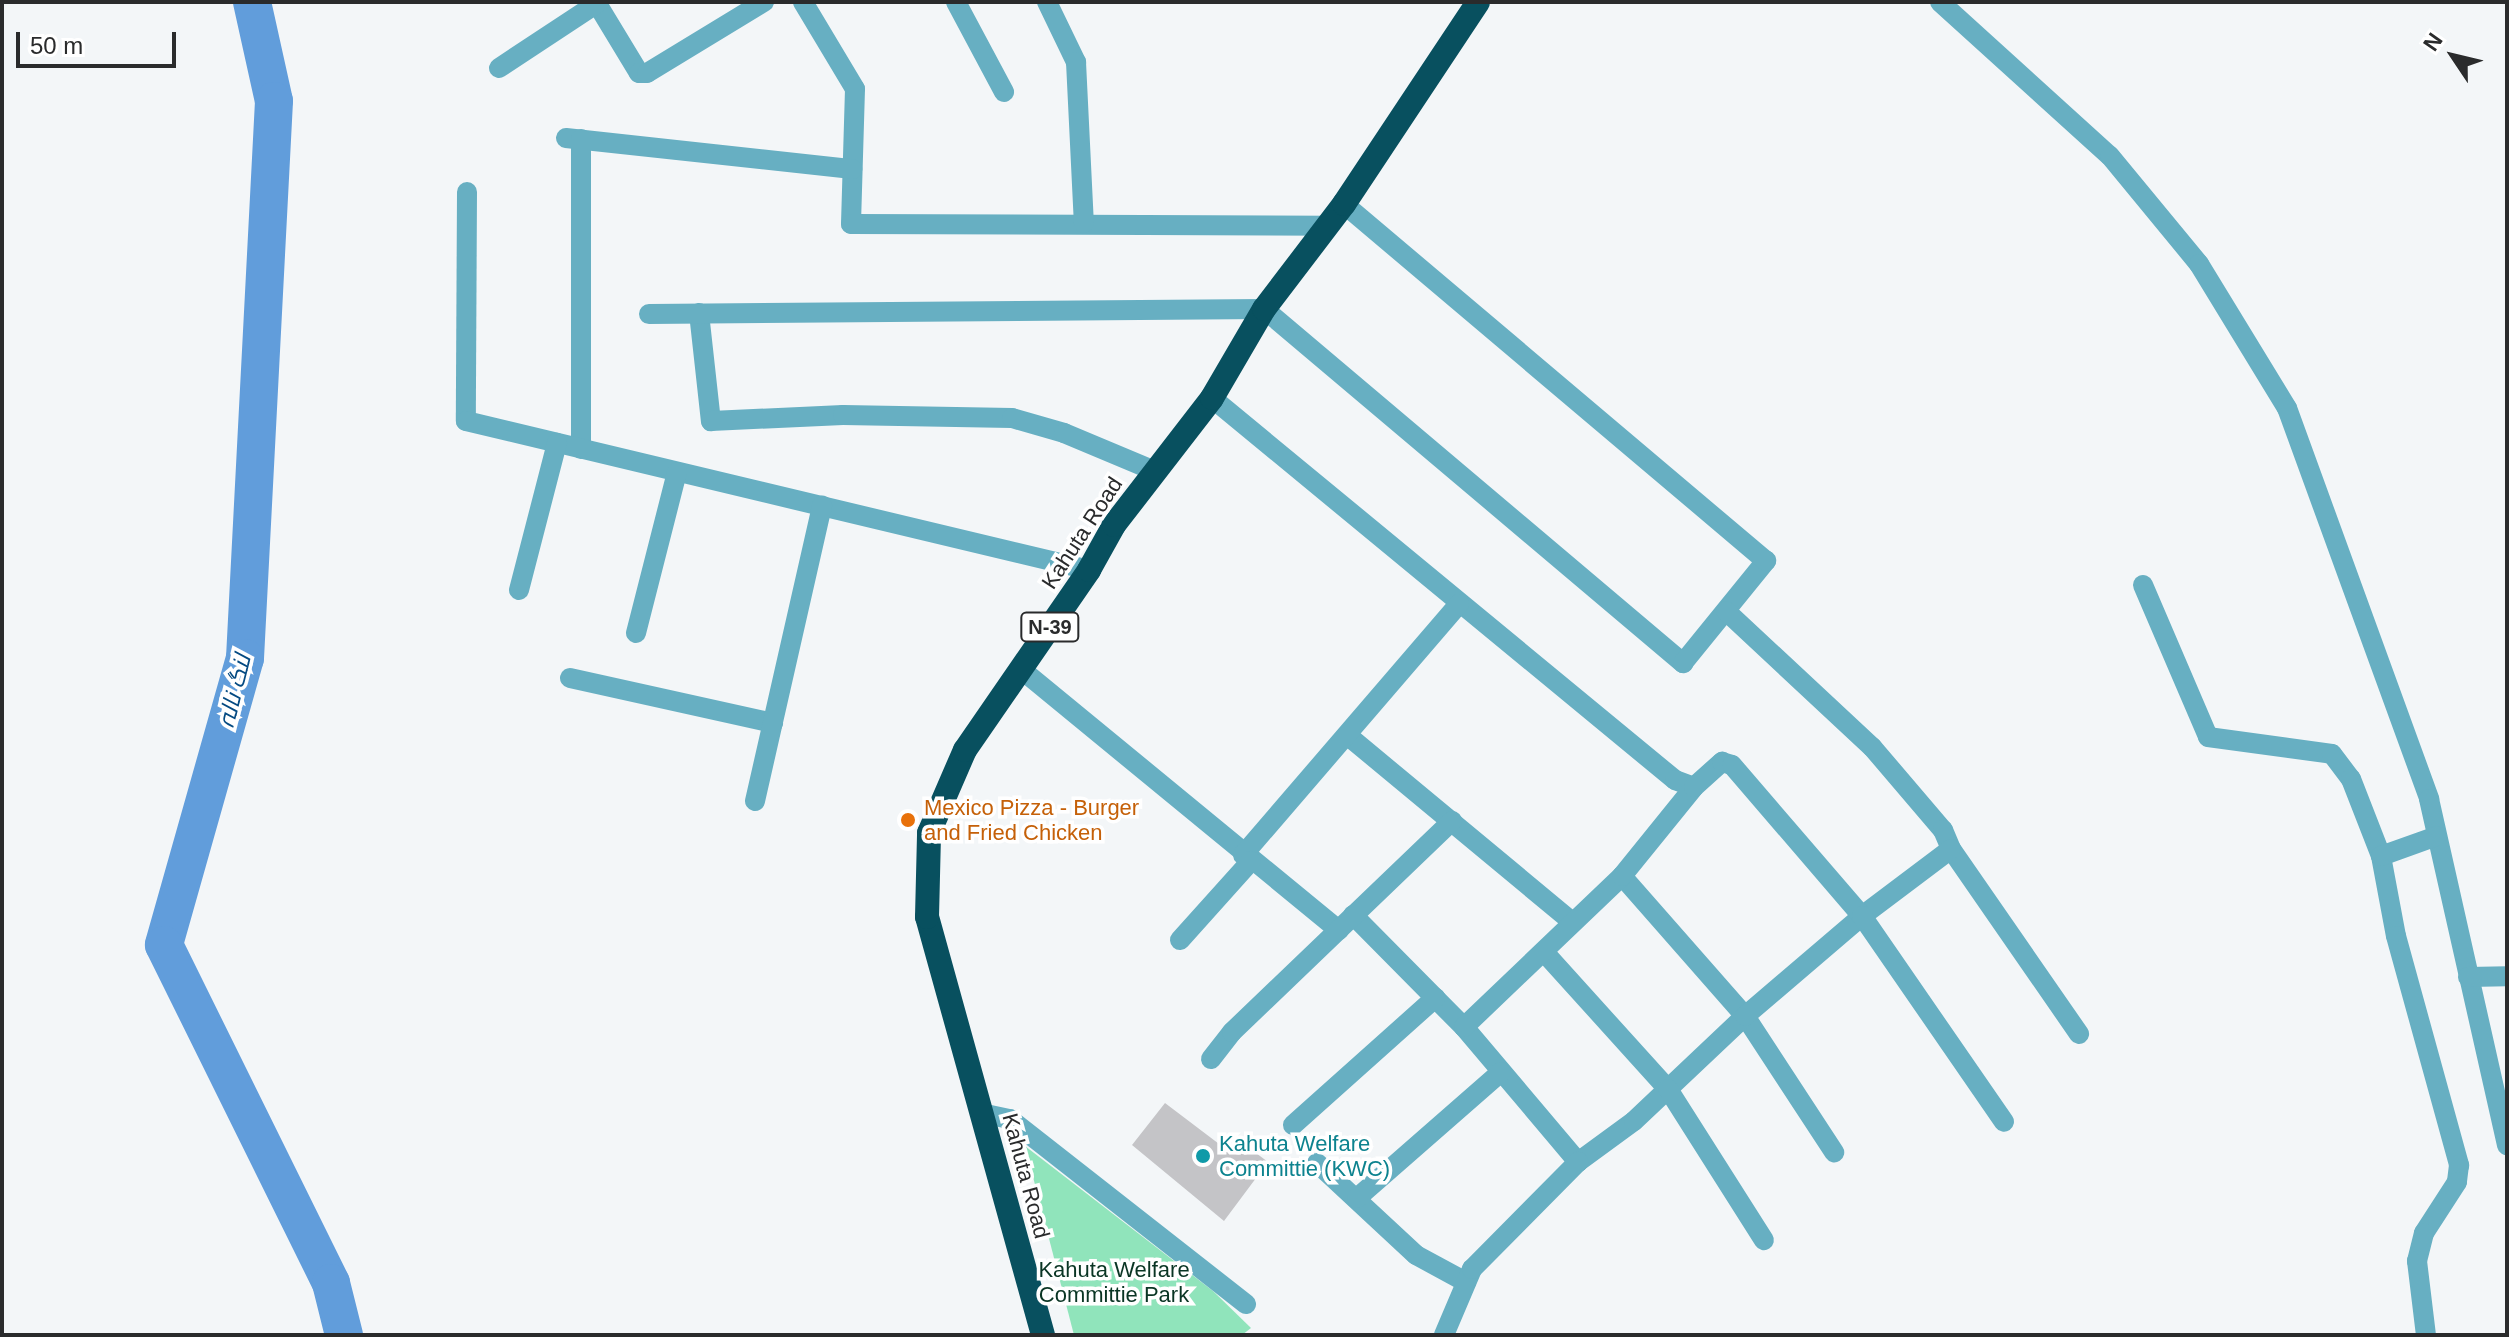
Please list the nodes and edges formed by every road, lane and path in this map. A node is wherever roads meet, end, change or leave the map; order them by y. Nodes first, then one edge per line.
1 (764, 2) edge
2 (803, 2) edge
3 (956, 2) edge
4 (1047, 2) edge
5 (1478, 2) edge
6 (1940, 2) edge
7 (597, 3) edge
8 (499, 68) dead end
9 (1004, 92) dead end
10 (852, 169) junction
11 (467, 192) dead end
12 (1344, 204) junction
13 (1084, 223) junction
14 (1328, 226) junction
15 (1264, 309) junction
16 (699, 313) junction
17 (649, 314) dead end
18 (1212, 398) junction
19 (557, 443) junction
20 (581, 449) junction
21 (1155, 471) junction
22 (677, 472) junction
23 (822, 506) junction
24 (1089, 570) junction
25 (2143, 585) dead end
26 (519, 590) dead end
27 (1459, 604) junction
28 (1726, 611) junction
29 (636, 633) dead end
30 (1022, 670) junction
31 (570, 678) dead end
32 (773, 723) junction
33 (1347, 735) junction
34 (1694, 787) junction
35 (755, 801) dead end
36 (1452, 821) junction
37 (2437, 836) junction
38 (1951, 849) junction
39 (2381, 856) junction
40 (1247, 858) junction
41 (1622, 876) junction
42 (1862, 916) junction
43 (1346, 922) junction
44 (1572, 922) junction
45 (1180, 940) dead end
46 (1544, 952) junction
47 (2507, 976) edge
48 (2468, 977) junction
49 (1435, 998) junction
50 (1745, 1016) junction
51 (1464, 1027) junction
52 (2079, 1034) dead end
53 (1211, 1059) dead end
54 (1501, 1072) junction
55 (1668, 1089) junction
56 (981, 1113) junction
57 (2004, 1122) dead end
58 (1293, 1125) dead end
59 (2507, 1145) edge
60 (1834, 1152) dead end
61 (1578, 1162) junction
62 (1317, 1163) dead end
63 (1357, 1198) junction
64 (1764, 1240) dead end
65 (1466, 1282) junction
66 (1246, 1304) dead end
67 (1043, 1335) edge
68 (1444, 1335) edge
69 (2426, 1335) edge

1 - 7 street
2 - 10 street
3 - 9 street
4 - 13 street
5 - 12 highway, Kahuta Road / N-39
6 - 37 street
7 - 8 street
10 - 13 street
10 - 20 street
11 - 19 street
12 - 14 highway, Kahuta Road / N-39
12 - 28 street
13 - 14 street
14 - 15 highway, Kahuta Road / N-39
15 - 16 street
15 - 18 highway, Kahuta Road / N-39
15 - 28 street
16 - 17 street
16 - 21 street
18 - 21 highway, Kahuta Road / N-39
18 - 27 street
19 - 20 street
19 - 26 street
20 - 22 street
21 - 24 highway, Kahuta Road / N-39
22 - 23 street
22 - 29 street
23 - 24 street
23 - 32 street
24 - 30 highway, Kahuta Road / N-39
25 - 39 street
27 - 33 street
27 - 34 street
28 - 38 street
30 - 40 street
30 - 56 highway, Kahuta Road / N-39
31 - 32 street
32 - 35 street
33 - 36 street
33 - 40 street
34 - 41 street
34 - 42 street
36 - 43 street
36 - 44 street
37 - 39 street
37 - 48 street
38 - 42 street
38 - 52 street
39 - 69 street
40 - 43 street
40 - 45 street
41 - 44 street
41 - 50 street
42 - 50 street
42 - 57 street
43 - 49 street
43 - 53 street
44 - 46 street
46 - 51 street
46 - 55 street
47 - 48 street
48 - 59 street
49 - 51 street
49 - 58 street
50 - 55 street
50 - 60 street
51 - 54 street
54 - 61 street
54 - 63 street
55 - 61 street
55 - 64 street
56 - 66 street
56 - 67 highway, Kahuta Road / N-39
61 - 65 street
62 - 63 street
63 - 65 street
65 - 68 street

